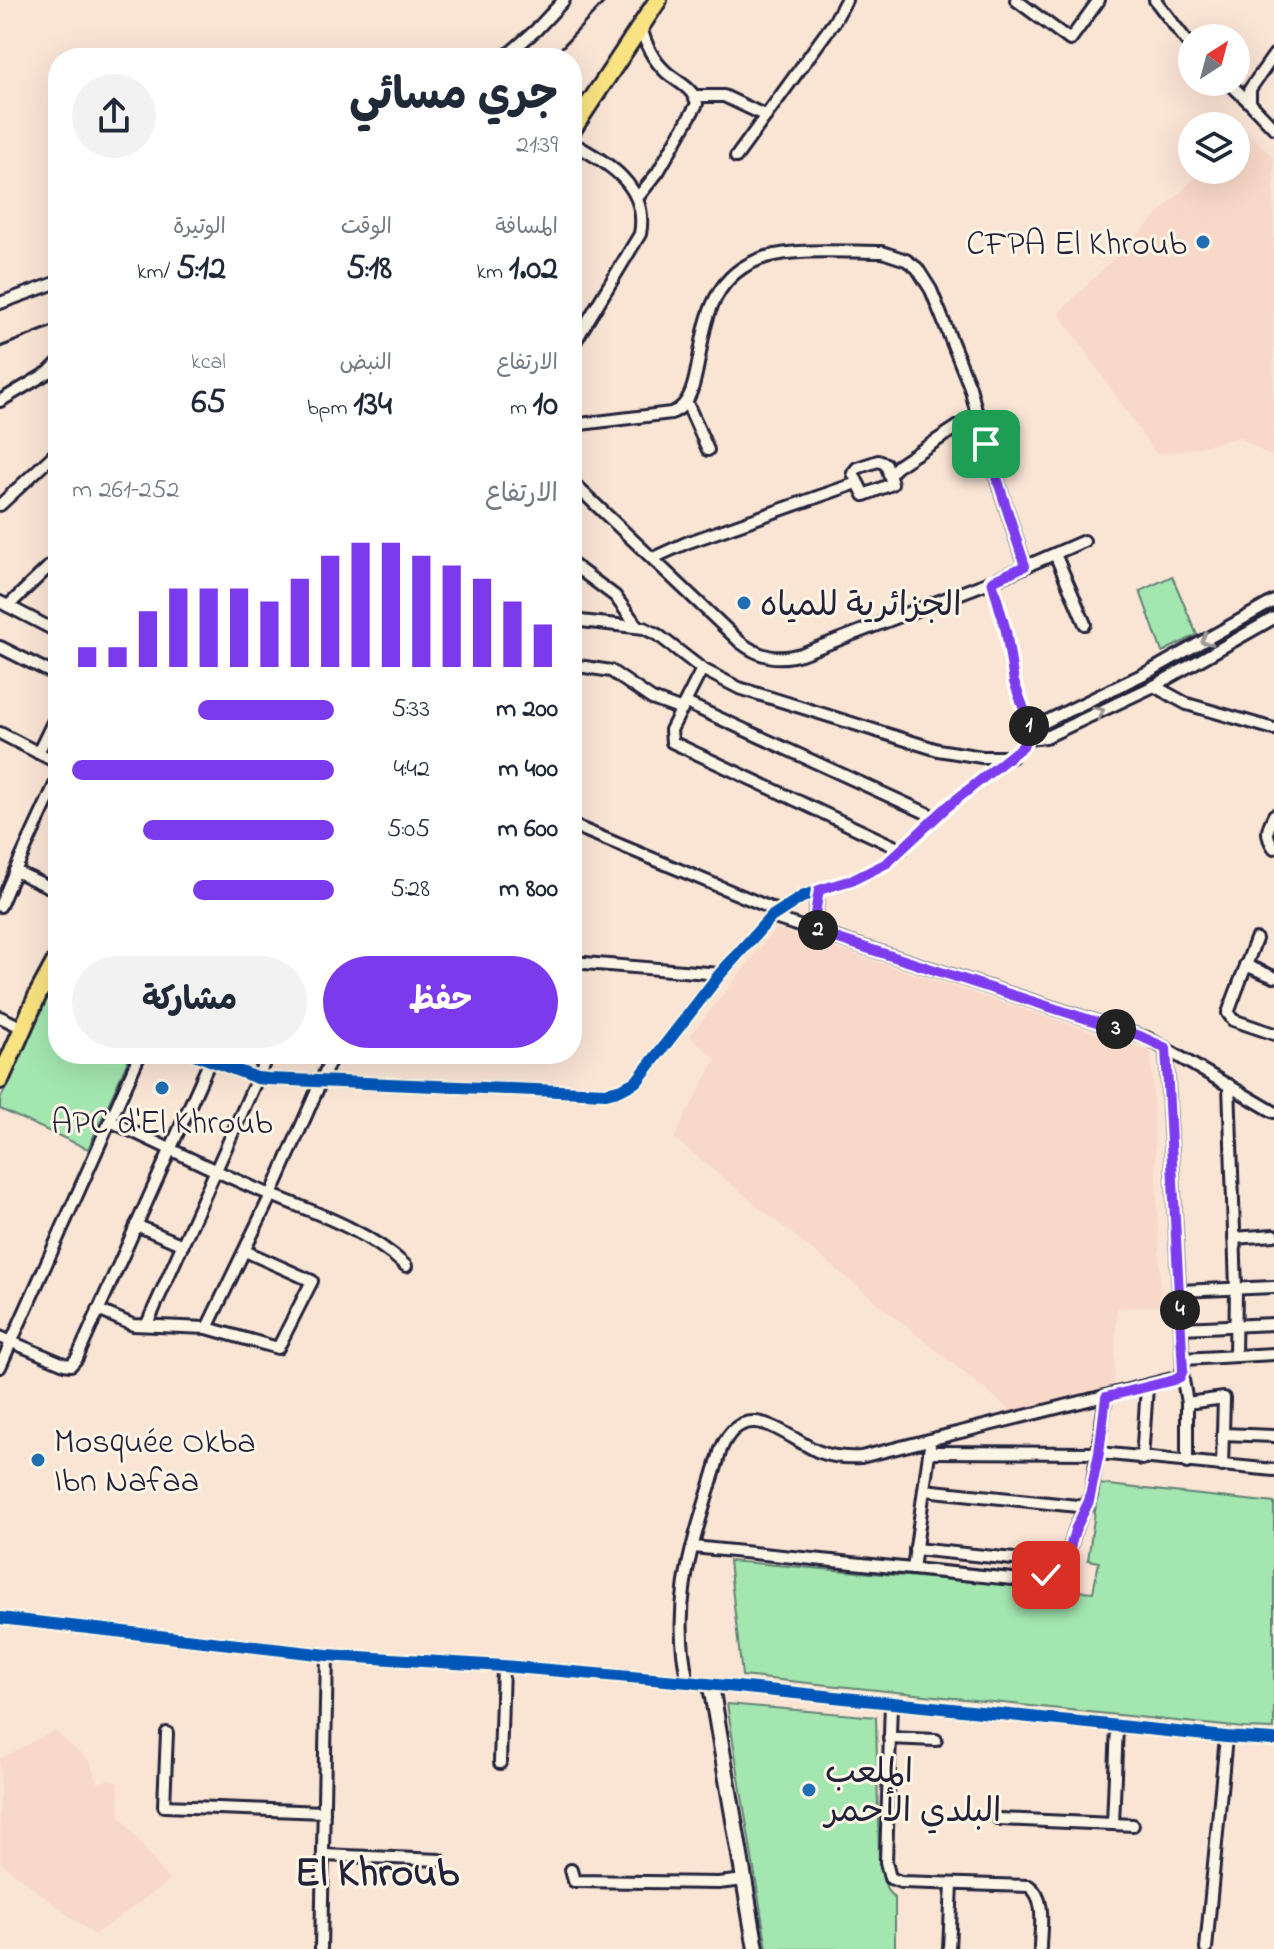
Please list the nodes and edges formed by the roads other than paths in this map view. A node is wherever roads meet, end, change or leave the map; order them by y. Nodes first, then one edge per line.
1 (564, 0) edge
2 (658, 0) edge
3 (845, 0) edge
4 (1016, 0) edge
5 (1099, 0) edge
6 (1155, 0) edge
7 (641, 26) junction
8 (1178, 30) edge
9 (515, 48) edge
10 (1274, 55) edge
11 (695, 96) junction
12 (1243, 96) edge
13 (1250, 103) junction
14 (582, 115) edge
15 (766, 116) junction
16 (1274, 128) edge
17 (582, 150) edge
18 (736, 157) dead end
19 (638, 197) junction
20 (48, 286) edge
21 (0, 303) edge
22 (582, 330) edge
23 (48, 373) edge
24 (0, 401) edge
25 (687, 403) junction
26 (977, 414) junction
27 (582, 424) edge
28 (708, 450) dead end
29 (48, 460) edge
30 (890, 474) junction
31 (857, 483) junction
32 (582, 491) edge
33 (0, 505) edge
34 (1084, 541) dead end
35 (1055, 554) junction
36 (653, 558) junction
37 (1025, 566) junction
38 (48, 567) edge
39 (582, 571) edge
40 (992, 581) junction
41 (1274, 601) edge
42 (4, 604) edge
43 (1274, 618) edge
44 (582, 621) edge
45 (1085, 624) dead end
46 (637, 626) junction
47 (48, 627) edge
48 (0, 647) edge
49 (582, 667) edge
50 (702, 669) junction
51 (48, 671) edge
52 (1154, 686) junction
53 (684, 706) junction
54 (1029, 723) junction
55 (1274, 729) edge
56 (48, 732) edge
57 (0, 733) edge
58 (1027, 739) junction
59 (38, 753) junction
60 (1012, 757) junction
61 (48, 758) edge
62 (48, 800) edge
63 (1274, 815) edge
64 (935, 817) junction
65 (582, 829) edge
66 (1274, 848) edge
67 (902, 850) junction
68 (15, 871) junction
69 (48, 886) edge
70 (819, 890) junction
71 (0, 906) edge
72 (774, 914) junction
73 (820, 933) junction
74 (1256, 939) dead end
75 (582, 963) edge
76 (1245, 965) junction
77 (720, 974) junction
78 (1274, 977) edge
79 (48, 992) edge
80 (0, 1017) edge
81 (23, 1028) junction
82 (1274, 1034) edge
83 (1166, 1048) junction
84 (136, 1064) edge
85 (208, 1064) edge
86 (225, 1064) edge
87 (263, 1064) edge
88 (328, 1064) edge
89 (257, 1078) junction
90 (0, 1080) edge
91 (320, 1082) junction
92 (1229, 1085) junction
93 (1274, 1112) edge
94 (110, 1121) junction
95 (171, 1149) junction
96 (217, 1171) junction
97 (271, 1195) junction
98 (136, 1225) junction
99 (1274, 1235) edge
100 (1234, 1238) junction
101 (183, 1245) junction
102 (245, 1251) junction
103 (406, 1266) dead end
104 (1274, 1287) edge
105 (1236, 1288) junction
106 (1179, 1291) junction
107 (98, 1310) junction
108 (147, 1324) junction
109 (1274, 1324) edge
110 (207, 1328) junction
111 (1181, 1328) junction
112 (1233, 1328) junction
113 (5, 1339) edge
114 (1274, 1354) edge
115 (1235, 1356) junction
116 (1183, 1359) junction
117 (0, 1367) edge
118 (1182, 1374) junction
119 (1147, 1387) junction
120 (1106, 1397) junction
121 (1187, 1403) junction
122 (1223, 1434) junction
123 (1274, 1436) edge
124 (930, 1446) junction
125 (1099, 1453) junction
126 (1142, 1459) junction
127 (1187, 1463) junction
128 (1222, 1466) junction
129 (1274, 1470) edge
130 (924, 1490) junction
131 (1087, 1507) junction
132 (693, 1547) junction
133 (915, 1549) junction
134 (1056, 1563) junction
135 (913, 1569) junction
136 (0, 1618) edge
137 (327, 1655) junction
138 (503, 1666) junction
139 (688, 1682) junction
140 (711, 1686) junction
141 (891, 1703) junction
142 (1117, 1726) junction
143 (167, 1733) dead end
144 (1226, 1737) junction
145 (889, 1738) junction
146 (936, 1740) dead end
147 (1274, 1740) edge
148 (500, 1763) dead end
149 (324, 1812) junction
150 (999, 1819) dead end
151 (1113, 1824) junction
152 (1133, 1825) dead end
153 (323, 1855) junction
154 (440, 1860) dead end
155 (571, 1870) dead end
156 (745, 1880) junction
157 (952, 1884) junction
158 (321, 1949) edge
159 (756, 1949) edge
160 (949, 1949) edge
161 (1040, 1949) edge
162 (1206, 1949) edge

1 - 9 street
2 - 7 main road
3 - 15 street
4 - 5 street
6 - 8 street
7 - 11 street
7 - 14 main road
10 - 13 street
11 - 15 street
11 - 19 street
12 - 13 street
13 - 16 street
15 - 18 street
17 - 19 street
19 - 22 street
20 - 21 street
23 - 24 street
25 - 26 street
25 - 27 street
25 - 28 street
26 - 30 street
26 - 37 street
29 - 33 street
30 - 31 street
30 - 31 street
31 - 36 street
32 - 36 street
34 - 35 street
35 - 37 street
35 - 45 street
36 - 40 street
37 - 40 street
38 - 42 street
39 - 46 street
40 - 54 street
41 -> 54 street
42 - 47 street
43 - 52 street
44 - 46 street
46 - 50 street
48 - 51 street
49 - 53 street
50 - 53 street
50 - 60 street
52 - 55 street
58 -> 52 street
53 - 64 street
53 - 67 street
54 - 58 street
56 - 59 street
57 - 59 street
58 - 60 street
59 - 61 street
60 - 64 street
62 - 68 street
63 - 66 street
64 - 67 street
65 - 72 street
67 - 70 street
68 - 69 street
68 - 71 street
70 - 72 street
70 - 73 street
72 - 73 street
72 - 77 street
73 - 83 street
74 - 76 street
75 - 77 street
76 - 78 street
76 - 82 street
77 - 91 street
79 - 81 main road
80 - 81 street
81 - 90 main road
83 - 92 street
83 - 106 street
84 - 94 street
85 - 95 street
86 - 89 street
87 - 89 street
88 - 91 street
89 - 91 street
89 - 96 street
91 - 97 street
92 - 93 street
92 - 100 street
94 - 95 street
94 - 113 street
95 - 96 street
95 - 98 street
96 - 97 street
96 - 101 street
97 - 102 street
97 - 103 street
98 - 101 street
98 - 107 street
99 - 100 street
100 - 105 street
101 - 108 street
102 - 110 street
102 - 110 street
104 - 105 street
105 - 106 street
105 - 112 street
106 - 111 street
107 - 108 street
107 - 113 street
108 - 110 street
109 - 112 street
111 - 112 street
111 - 116 street
112 - 115 street
113 - 117 street
114 - 115 street
115 - 116 street
116 - 118 street
118 - 119 street
118 - 121 street
119 - 120 street
119 - 126 street
120 - 124 street
120 - 125 street
121 - 122 street
121 - 127 street
122 - 123 street
122 - 128 street
124 - 125 street
124 - 130 street
124 - 132 street
125 - 126 street
125 - 131 street
126 - 127 street
127 - 128 street
128 - 129 street
130 - 131 street
130 - 133 street
131 - 134 street
132 - 135 street
132 - 139 street
133 - 134 street
133 - 135 street
134 - 135 street
136 - 137 street
137 - 138 street
137 - 149 street
138 - 139 street
138 - 148 street
139 - 140 street
140 - 141 street
140 - 156 street
141 - 142 street
141 - 145 street
142 - 144 street
142 - 151 street
143 - 149 street
144 - 147 street
144 - 162 street
145 - 146 street
145 - 157 street
149 - 153 street
150 - 151 street
151 - 152 street
153 - 154 street
153 - 158 street
155 - 156 street
156 - 159 street
157 - 160 street
157 - 161 street

